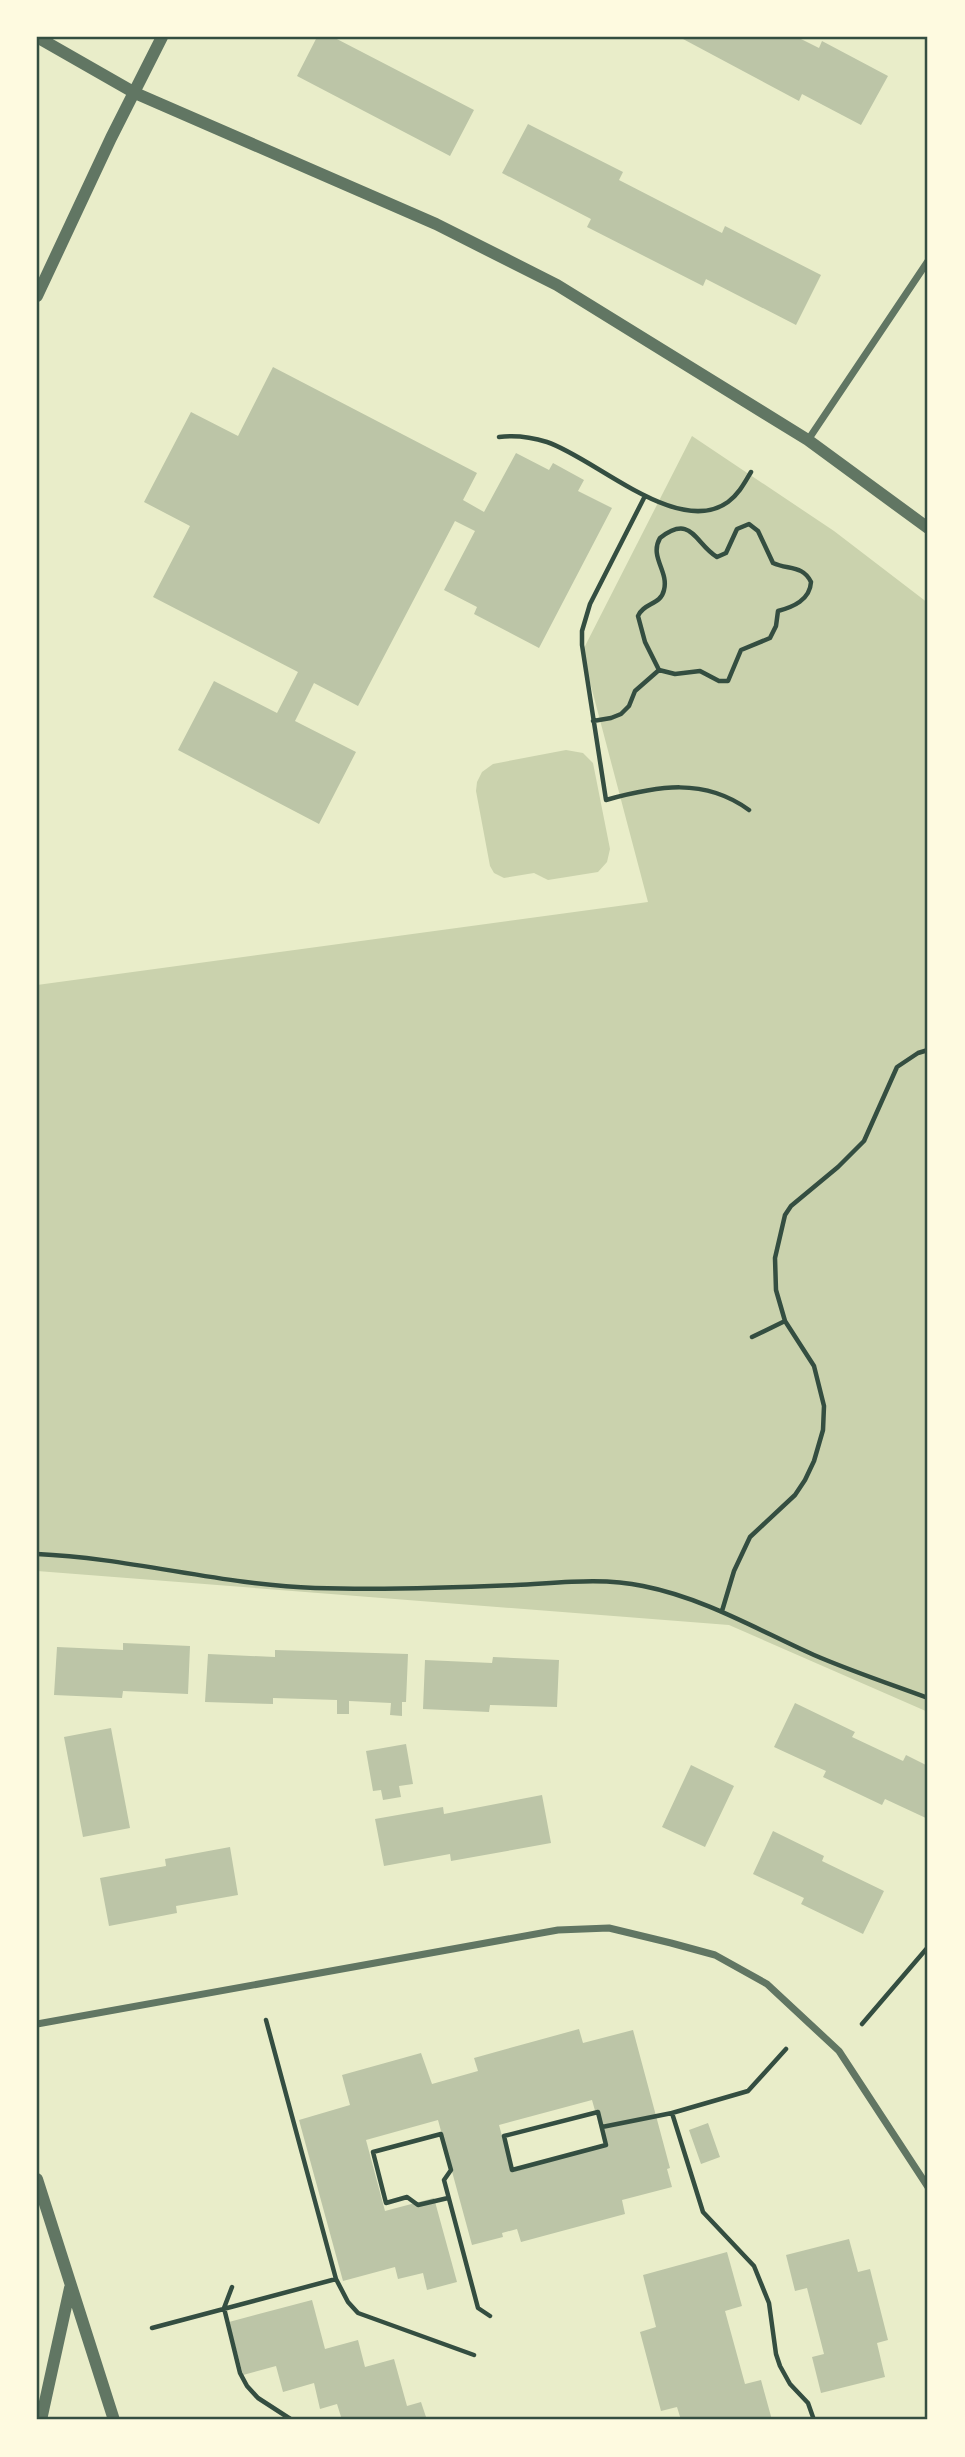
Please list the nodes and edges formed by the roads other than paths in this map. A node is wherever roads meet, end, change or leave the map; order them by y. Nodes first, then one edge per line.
1 (37, 37) edge
2 (162, 37) edge
3 (135, 93) junction
4 (928, 261) edge
5 (37, 296) edge
6 (808, 440) junction
7 (928, 528) edge
8 (37, 2024) edge
9 (37, 2179) edge
10 (928, 2187) edge
11 (70, 2288) junction
12 (41, 2420) edge
13 (114, 2420) edge

1 - 3 street
2 - 3 street
3 - 5 street
3 - 6 street
4 - 6 street
6 - 7 street
8 - 10 street
9 - 11 street
11 - 12 street
11 - 13 street

